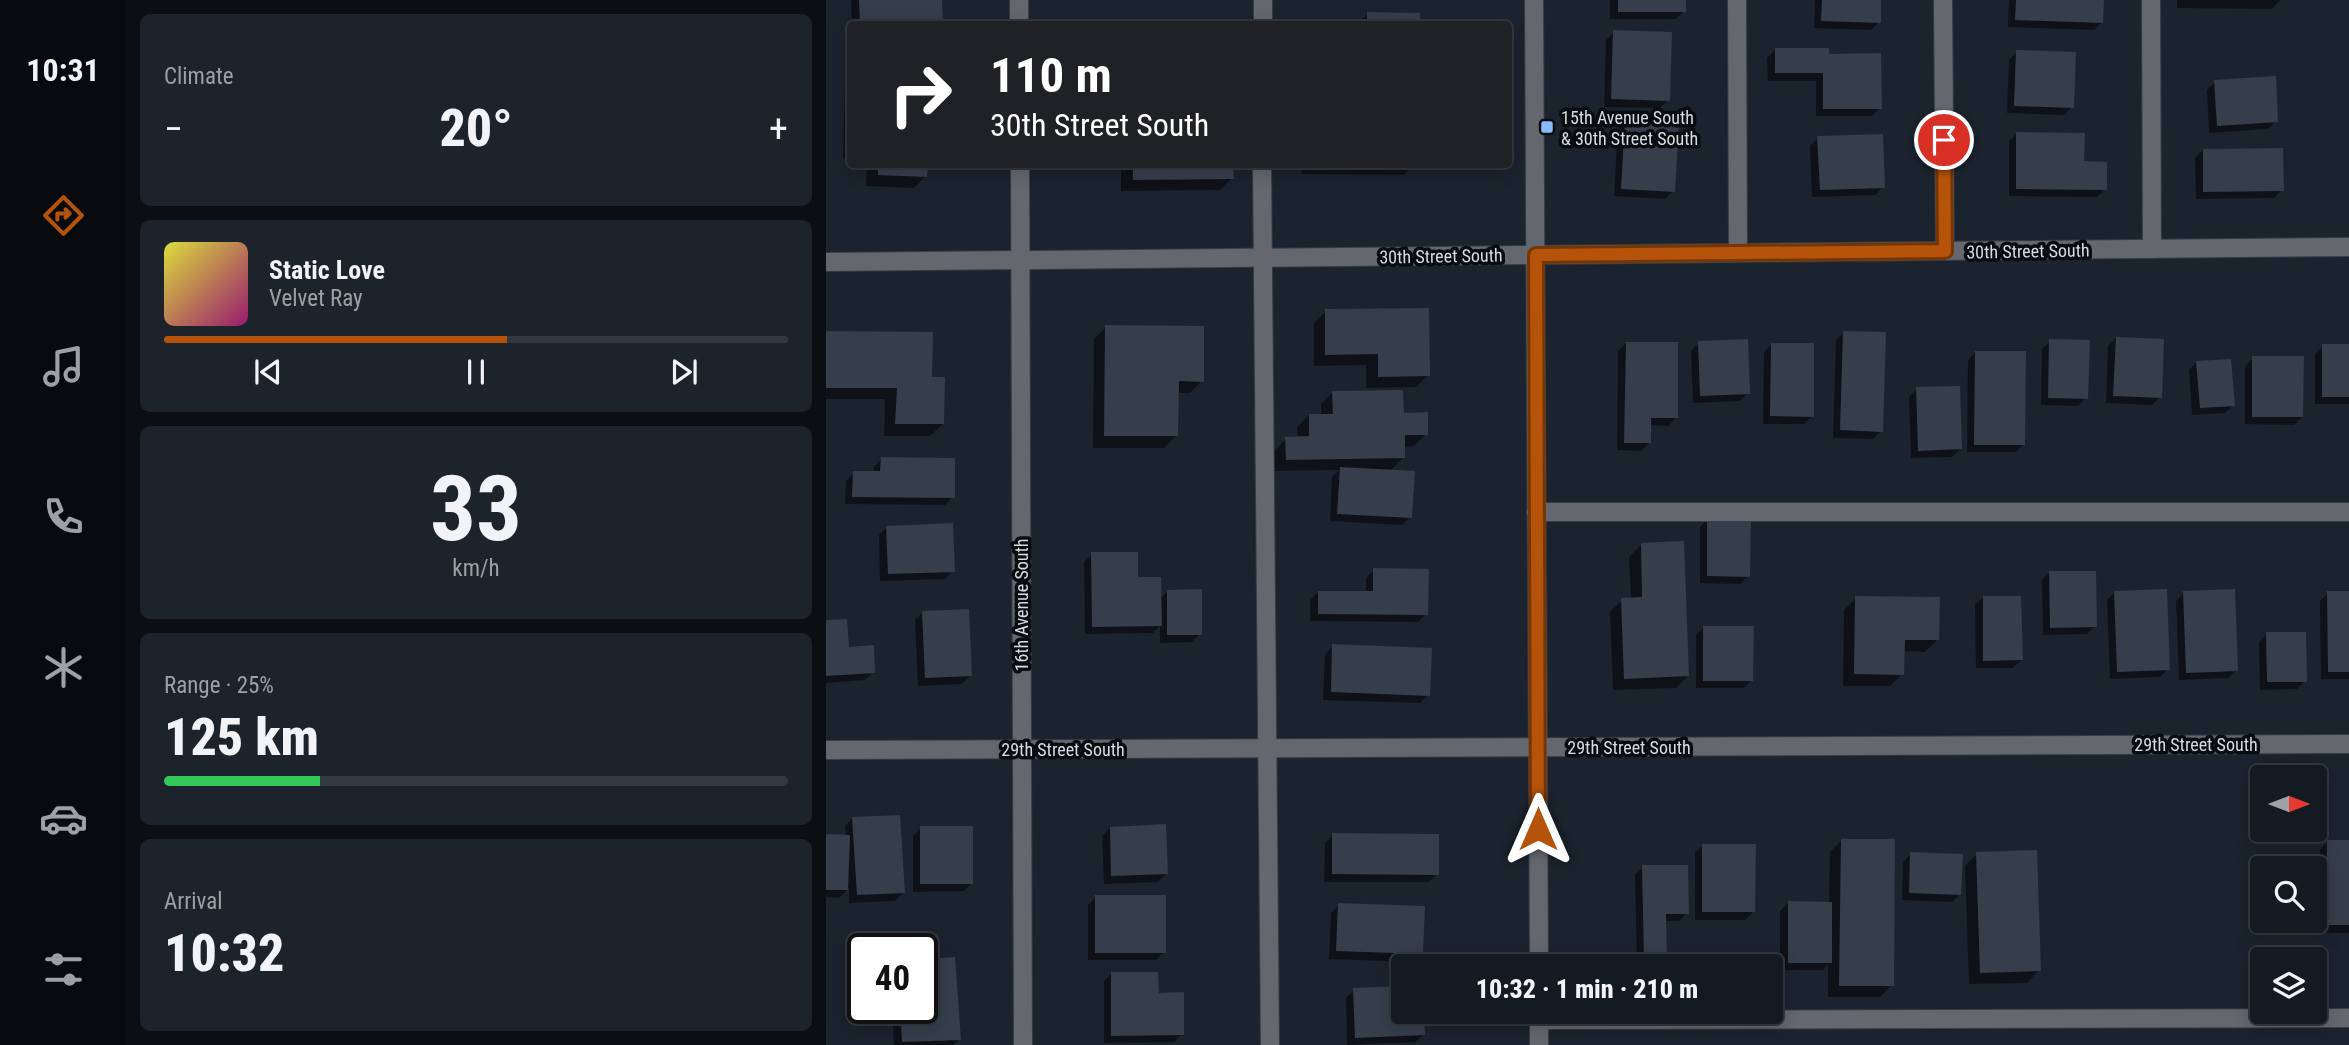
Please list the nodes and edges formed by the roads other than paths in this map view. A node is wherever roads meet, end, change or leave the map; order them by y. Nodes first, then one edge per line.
1 (1019, 0) edge
2 (1264, 0) edge
3 (1534, 0) edge
4 (1737, 0) edge
5 (1943, 0) edge
6 (2151, 0) edge
7 (1019, 21) edge
8 (1263, 21) edge
9 (1020, 168) edge
10 (1262, 168) edge
11 (2349, 247) edge
12 (2152, 249) junction
13 (1945, 251) junction
14 (1738, 253) junction
15 (1536, 255) junction
16 (1262, 258) junction
17 (1020, 260) junction
18 (826, 262) edge
19 (1536, 512) junction
20 (2349, 512) edge
21 (2349, 744) edge
22 (1537, 747) junction
23 (1266, 748) junction
24 (1022, 750) junction
25 (826, 751) edge
26 (1539, 954) edge
27 (1783, 1017) edge
28 (2349, 1018) edge
29 (1539, 1024) edge
30 (1023, 1045) edge
31 (1270, 1045) edge
32 (1539, 1045) edge

1 - 7 street
2 - 8 street
3 - 15 street
4 - 14 street
5 - 13 street
6 - 12 street
9 - 17 street, 16th Avenue South
10 - 16 street
11 - 12 street, 30th Street South
12 - 13 street, 30th Street South
13 - 14 street, 30th Street South
14 - 15 street, 30th Street South
15 - 16 street, 30th Street South
15 - 19 street
16 - 17 street, 30th Street South
16 - 23 street
17 - 18 street, 30th Street South
17 - 24 street, 16th Avenue South
19 - 20 street
19 - 22 street
21 - 22 street, 29th Street South
22 - 23 street, 29th Street South
22 - 26 street
23 - 24 street, 29th Street South
23 - 31 street
24 - 25 street, 29th Street South
24 - 30 street, 16th Avenue South
27 - 28 street
29 - 32 street

